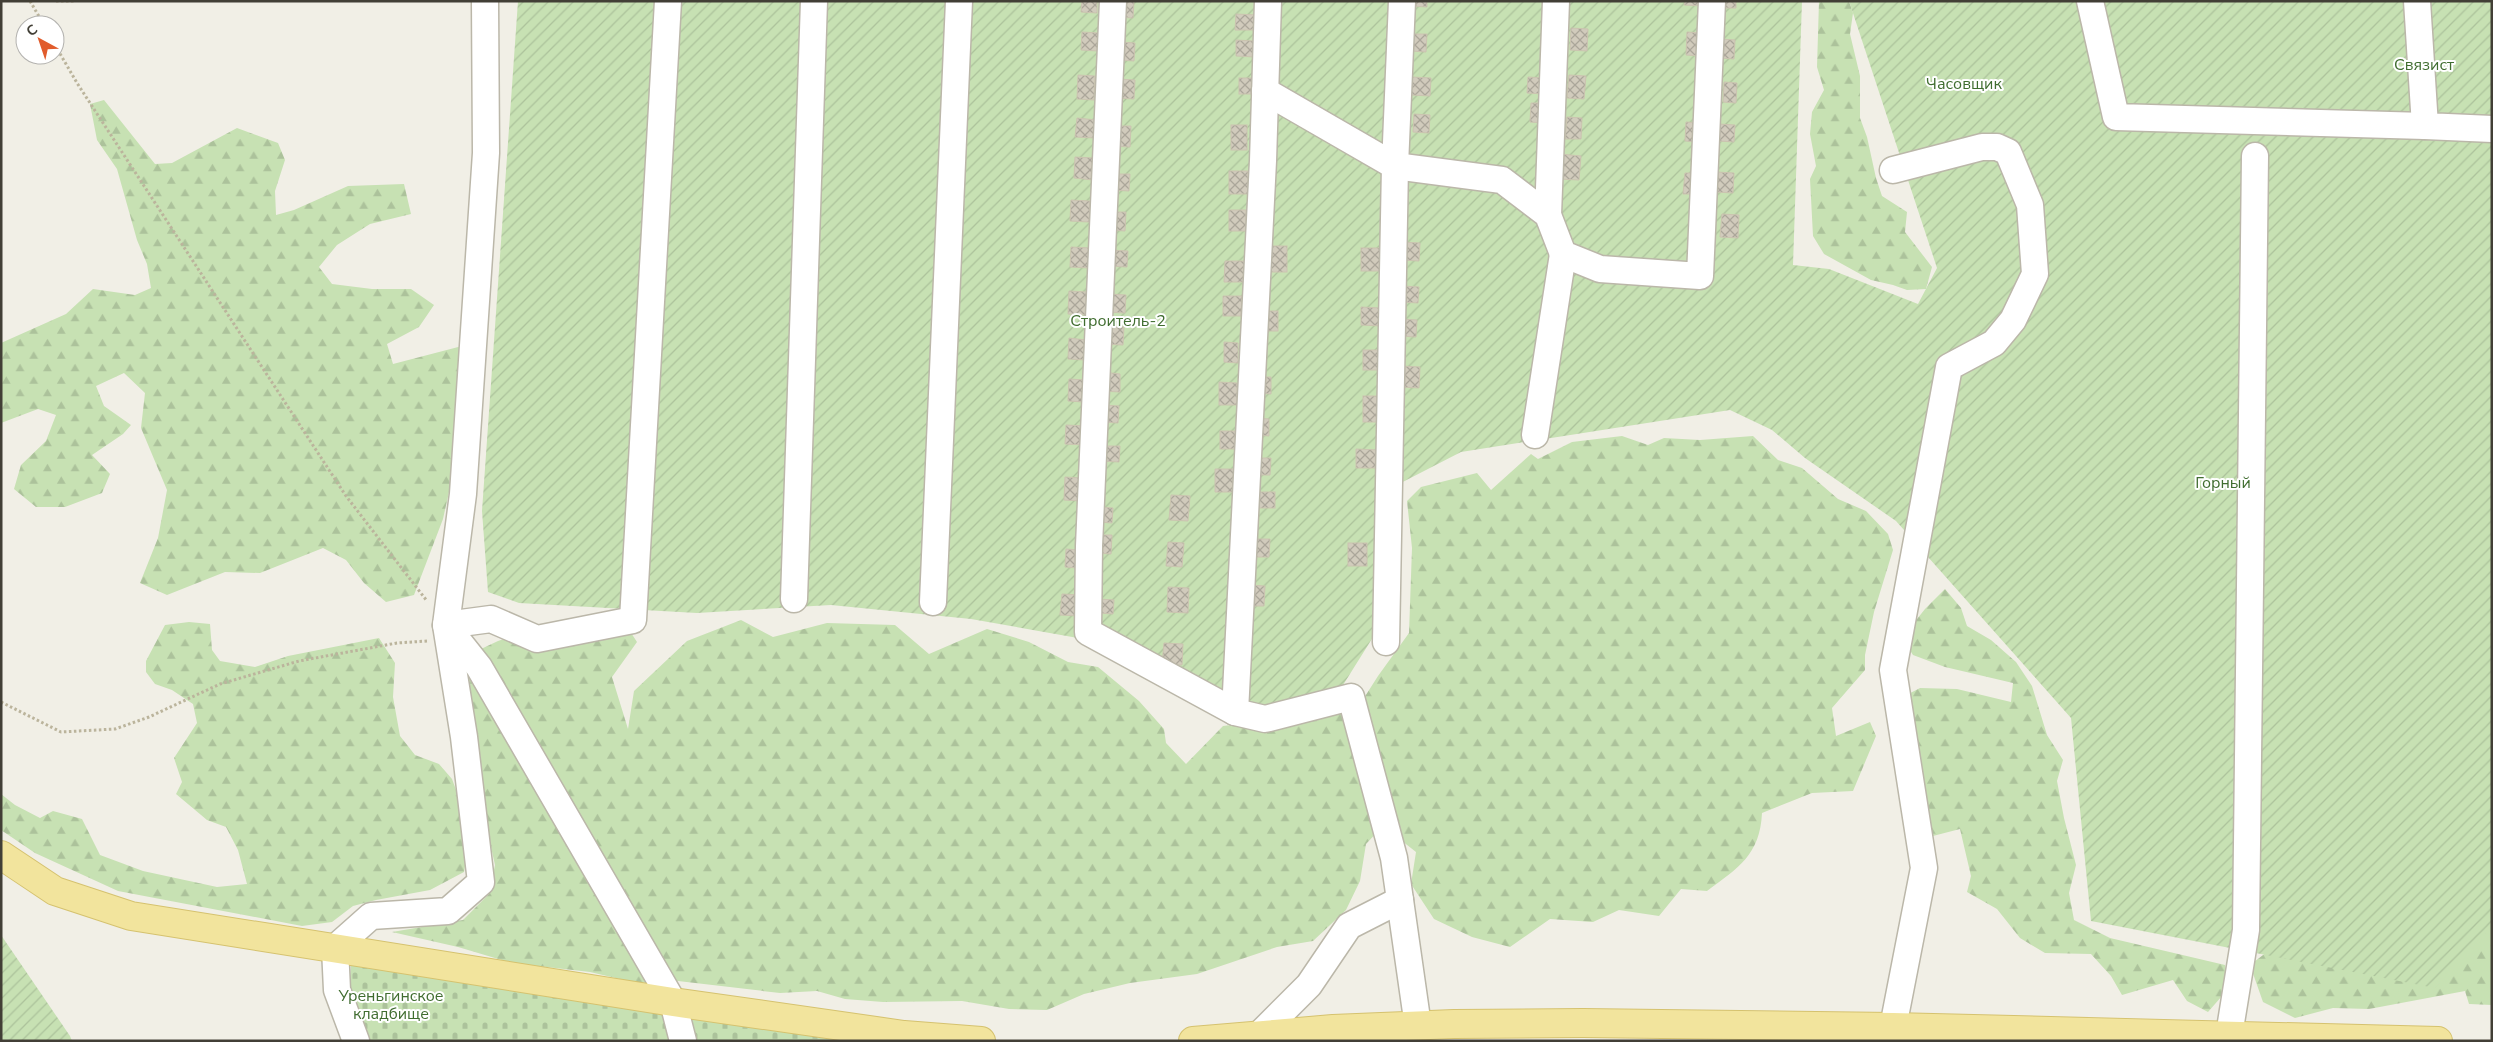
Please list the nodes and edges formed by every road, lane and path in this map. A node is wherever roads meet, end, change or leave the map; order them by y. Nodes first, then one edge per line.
1 (30, 1) edge
2 (56, 1) edge
3 (74, 1) edge
4 (484, 1) edge
5 (668, 1) edge
6 (814, 1) edge
7 (959, 1) edge
8 (1113, 1) edge
9 (1268, 1) edge
10 (1402, 1) edge
11 (1556, 1) edge
12 (1712, 1) edge
13 (2090, 1) edge
14 (2418, 1) edge
15 (38, 15) edge
16 (65, 62) edge
17 (1265, 91) junction
18 (2425, 126) junction
19 (2492, 129) edge
20 (2255, 156) dead end
21 (1395, 166) junction
22 (1893, 170) dead end
23 (1548, 214) junction
24 (1563, 254) junction
25 (1535, 435) dead end
26 (794, 599) dead end
27 (933, 602) dead end
28 (447, 633) junction
29 (1386, 642) dead end
30 (1, 702) edge
31 (1235, 712) junction
32 (1, 855) edge
33 (1400, 900) junction
34 (335, 948) junction
35 (673, 1002) junction
36 (1418, 1026) junction
37 (1906, 1031) edge
38 (1259, 1035) junction
39 (1331, 1035) edge
40 (2229, 1035) junction
41 (356, 1041) edge
42 (683, 1041) edge
43 (981, 1041) edge
44 (1193, 1041) edge
45 (2438, 1041) edge

1 - 15 path
2 - 3 path
4 - 28 lane
5 - 28 lane
6 - 26 lane
7 - 27 lane
8 - 31 lane
9 - 17 lane
10 - 21 lane
11 - 23 lane
12 - 24 lane
13 - 18 lane
14 - 18 lane
16 - 28 path
17 - 21 lane
17 - 31 lane
18 - 19 lane
20 - 40 lane
21 - 23 lane
21 - 29 lane
22 - 37 lane
23 - 24 lane
24 - 25 lane
28 - 30 path
28 - 34 lane
28 - 35 lane
31 - 33 lane
32 - 34 main road
33 - 36 lane
33 - 38 lane
34 - 35 main road
34 - 41 lane
35 - 42 lane
35 - 43 main road
36 - 37 main road
36 - 39 main road
37 - 40 main road
38 - 39 main road
38 - 44 main road
40 - 45 main road

